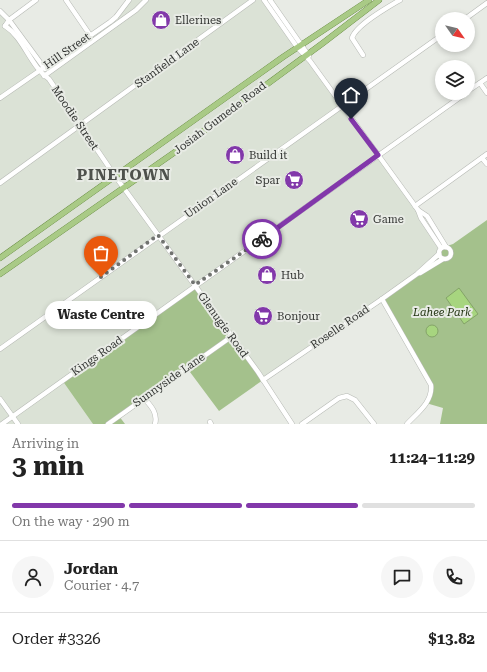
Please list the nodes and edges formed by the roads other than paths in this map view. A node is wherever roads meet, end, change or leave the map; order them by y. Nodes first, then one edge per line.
1 (36, 0) edge
2 (66, 0) edge
3 (129, 0) edge
4 (146, 0) edge
5 (253, 0) edge
6 (264, 0) edge
7 (270, 0) edge
8 (369, 0) edge
9 (378, 0) edge
10 (400, 0) edge
11 (141, 3) edge
12 (487, 3) edge
13 (0, 11) edge
14 (475, 12) edge
15 (9, 20) junction
16 (2, 26) edge
17 (90, 35) junction
18 (435, 40) edge
19 (299, 46) junction
20 (363, 55) dead end
21 (307, 56) junction
22 (42, 69) junction
23 (46, 74) junction
24 (487, 78) edge
25 (480, 83) junction
26 (475, 86) edge
27 (487, 92) edge
28 (0, 98) edge
29 (456, 100) edge
30 (341, 106) junction
31 (81, 125) junction
32 (378, 155) junction
33 (486, 156) edge
34 (487, 164) edge
35 (115, 176) junction
36 (0, 183) edge
37 (124, 188) junction
38 (417, 208) junction
39 (158, 235) junction
40 (444, 248) junction
41 (439, 254) junction
42 (0, 258) edge
43 (443, 259) junction
44 (0, 274) edge
45 (417, 274) junction
46 (195, 285) junction
47 (382, 299) junction
48 (231, 337) junction
49 (0, 349) edge
50 (263, 380) junction
51 (144, 398) junction
52 (0, 399) edge
53 (13, 416) junction
54 (2, 424) edge
55 (18, 424) edge
56 (108, 424) edge
57 (155, 424) edge
58 (292, 424) edge
59 (302, 424) edge
60 (374, 424) edge
61 (407, 424) edge

1 - 15 street
2 - 17 street
3 - 17 street, Hill Street
4 - 11 street, Hill Street
5 - 31 street, Stanfield Lane
6 - 19 street
7 - 19 street
8 - 19 main road, Josiah Gumede Road
9 - 21 main road, Josiah Gumede Road
10 - 20 street
11 - 23 street, Hill Street
12 - 14 street
13 - 15 street, Moodie Street
15 - 16 street
15 - 22 street, Moodie Street
16 - 22 street, Moodie Street
17 - 22 street, Hill Street
18 - 30 street, Union Lane
19 - 21 street
19 - 35 main road, Josiah Gumede Road
21 - 30 street
21 - 37 main road, Josiah Gumede Road
22 - 23 street, Moodie Street
22 - 28 street, Hill Street
23 - 31 street, Moodie Street
24 - 25 street
25 - 26 street
25 - 27 street
29 - 32 street, Kings Road
30 - 32 street
30 - 39 street, Union Lane
31 - 35 street, Moodie Street
31 - 36 street, Stanfield Lane
32 - 38 street
32 - 46 street, Kings Road
33 - 34 street
33 - 38 street
35 - 37 street, Moodie Street
35 - 42 main road, Josiah Gumede Road
37 - 39 street, Glenugie Road
37 - 44 main road, Josiah Gumede Road
38 - 40 street
39 - 46 street, Glenugie Road
39 - 49 street, Union Lane
40 - 41 street
40 - 43 street
41 - 43 street
41 - 45 street, Roselle Road
43 - 45 street, Roselle Road
45 - 47 street, Roselle Road
46 - 48 street, Glenugie Road
46 - 53 street, Kings Road
47 - 50 street, Roselle Road
47 - 61 street
48 - 50 street, Glenugie Road
48 - 51 street, Sunnyside Lane
50 - 58 street, Glenugie Road
51 - 56 street, Sunnyside Lane
51 - 57 street
52 - 53 street
53 - 54 street, Kings Road
53 - 55 street
59 - 60 street

